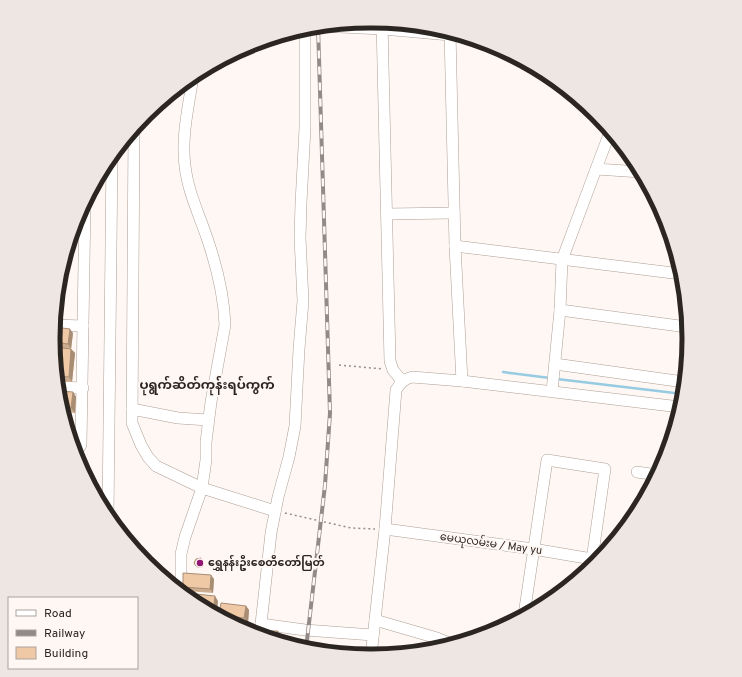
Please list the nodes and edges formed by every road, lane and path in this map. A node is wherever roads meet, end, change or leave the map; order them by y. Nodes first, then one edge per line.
1 (383, 29) edge
2 (305, 35) edge
3 (454, 40) edge
4 (192, 85) edge
5 (608, 138) edge
6 (134, 139) edge
7 (112, 168) edge
8 (596, 169) junction
9 (633, 171) edge
10 (387, 214) junction
11 (454, 214) junction
12 (85, 218) edge
13 (455, 246) junction
14 (562, 260) junction
15 (675, 273) edge
16 (560, 310) junction
17 (61, 325) edge
18 (83, 326) junction
19 (681, 326) edge
20 (339, 365) dead end
21 (554, 369) junction
22 (393, 370) junction
23 (402, 381) junction
24 (462, 381) junction
25 (679, 381) edge
26 (64, 387) edge
27 (83, 388) junction
28 (552, 390) junction
29 (674, 406) edge
30 (132, 409) junction
31 (208, 420) junction
32 (80, 446) edge
33 (637, 472) dead end
34 (650, 474) edge
35 (202, 488) junction
36 (108, 503) edge
37 (275, 511) junction
38 (384, 529) junction
39 (533, 549) junction
40 (595, 553) edge
41 (588, 561) edge
42 (181, 584) edge
43 (525, 608) edge
44 (374, 620) junction
45 (261, 624) junction
46 (261, 629) edge
47 (373, 635) junction
48 (443, 640) edge
49 (371, 649) edge

1 - 10 street
2 - 37 street
3 - 11 street
4 - 31 street
5 - 8 street
6 - 30 street
7 - 36 street
8 - 9 street
8 - 14 street
10 - 11 street
10 - 22 street
11 - 13 street
12 - 18 street
13 - 14 street
13 - 24 street
14 - 15 street
14 - 16 street
16 - 19 street
16 - 21 street
17 - 18 street
18 - 27 street
20 - 22 path
21 - 25 street
21 - 28 street
22 - 23 street
23 - 24 street
23 - 38 street
24 - 28 street
26 - 27 street
27 - 32 street
28 - 29 street
30 - 31 street
30 - 35 street
31 - 35 street
33 - 34 street
35 - 37 street
35 - 42 street
37 - 38 path
37 - 45 street
38 - 39 street, မေယုလမ်းမ / May yu
38 - 44 street
39 - 40 street
39 - 41 street, မေယုလမ်းမ / May yu
39 - 43 street
44 - 47 street
44 - 48 street
45 - 46 street
45 - 47 street
47 - 49 street

